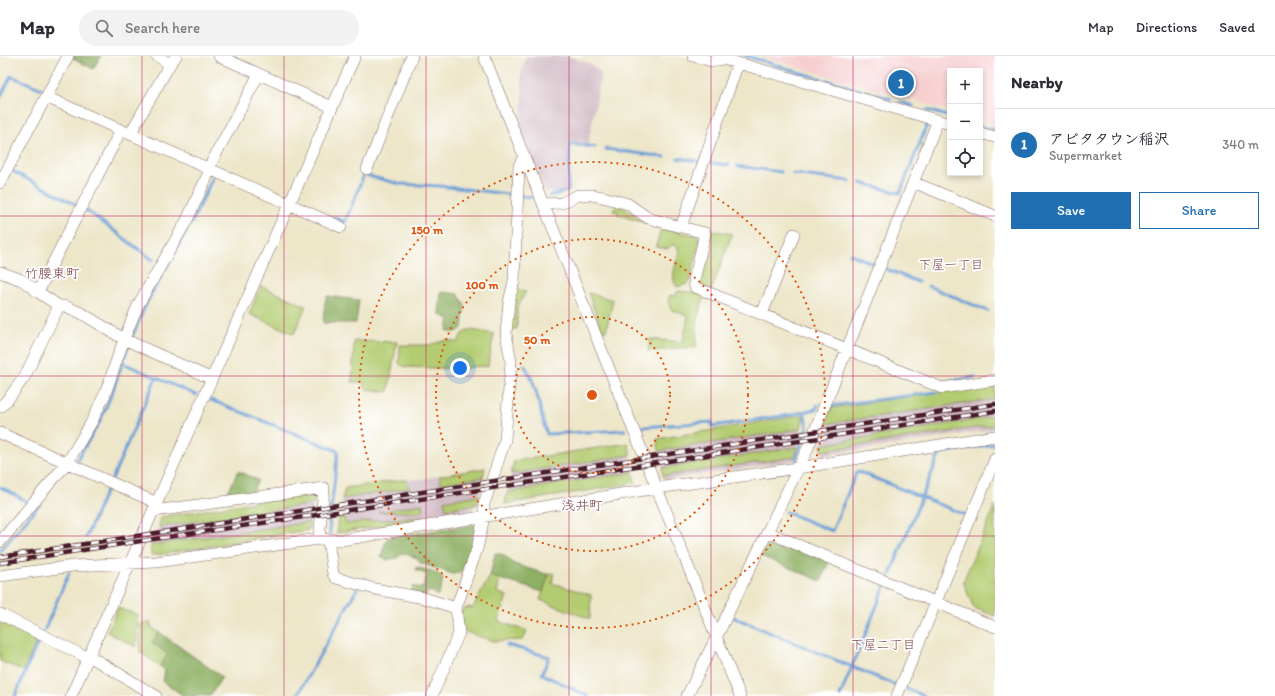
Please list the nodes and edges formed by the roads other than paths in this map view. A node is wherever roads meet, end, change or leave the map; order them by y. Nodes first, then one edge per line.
1 (68, 56) edge
2 (157, 56) edge
3 (219, 56) edge
4 (355, 56) edge
5 (412, 56) edge
6 (484, 56) edge
7 (693, 56) edge
8 (723, 57) edge
9 (173, 60) edge
10 (738, 62) junction
11 (260, 74) junction
12 (46, 97) junction
13 (332, 108) junction
14 (938, 120) junction
15 (947, 123) edge
16 (125, 132) junction
17 (983, 134) edge
18 (995, 137) edge
19 (524, 156) junction
20 (209, 169) junction
21 (368, 169) dead end
22 (913, 182) junction
23 (0, 183) edge
24 (543, 204) junction
25 (289, 205) junction
26 (995, 216) edge
27 (341, 227) dead end
28 (681, 227) junction
29 (794, 234) dead end
30 (0, 272) edge
31 (38, 292) junction
32 (59, 306) junction
33 (762, 314) junction
34 (124, 339) junction
35 (847, 349) junction
36 (212, 379) junction
37 (995, 380) edge
38 (0, 407) edge
39 (0, 433) edge
40 (995, 436) edge
41 (995, 459) edge
42 (67, 463) junction
43 (798, 468) junction
44 (657, 488) junction
45 (155, 507) junction
46 (484, 516) junction
47 (767, 532) junction
48 (324, 540) junction
49 (0, 542) edge
50 (130, 564) junction
51 (0, 576) edge
52 (936, 602) junction
53 (456, 608) junction
54 (0, 614) edge
55 (995, 627) edge
56 (716, 638) junction
57 (88, 657) junction
58 (71, 696) edge
59 (156, 696) edge
60 (432, 696) edge
61 (687, 696) edge
62 (740, 696) edge
63 (898, 696) edge

1 - 12 street
2 - 9 street
3 - 11 street
4 - 13 street
5 - 21 street
6 - 19 street
7 - 8 street
8 - 10 street
9 - 16 street
10 - 14 street
10 - 28 street
11 - 13 street
11 - 20 street
12 - 16 street
12 - 23 street
13 - 25 street
14 - 15 street
14 - 22 street
16 - 20 street
16 - 31 street
17 - 18 street
19 - 24 street
19 - 46 street
20 - 25 street
20 - 34 street
22 - 26 street
22 - 35 street
24 - 28 street
24 - 44 street
25 - 27 street
25 - 36 street
28 - 33 street
29 - 33 street
30 - 31 street
31 - 32 street
32 - 34 street
32 - 38 street
33 - 35 street
34 - 36 street
34 - 42 street
35 - 37 street
35 - 43 street
36 - 45 street
39 - 42 street
40 - 43 street
41 - 52 street
42 - 45 street
42 - 49 street
43 - 44 street
43 - 47 street
44 - 46 street
44 - 56 street
45 - 48 street
45 - 50 street
46 - 48 street
46 - 53 street
47 - 52 street
47 - 56 street
48 - 50 street
48 - 53 street
50 - 51 street
50 - 57 street
52 - 55 street
52 - 63 street
53 - 60 street
54 - 57 street
56 - 61 street
56 - 62 street
57 - 58 street
57 - 59 street

